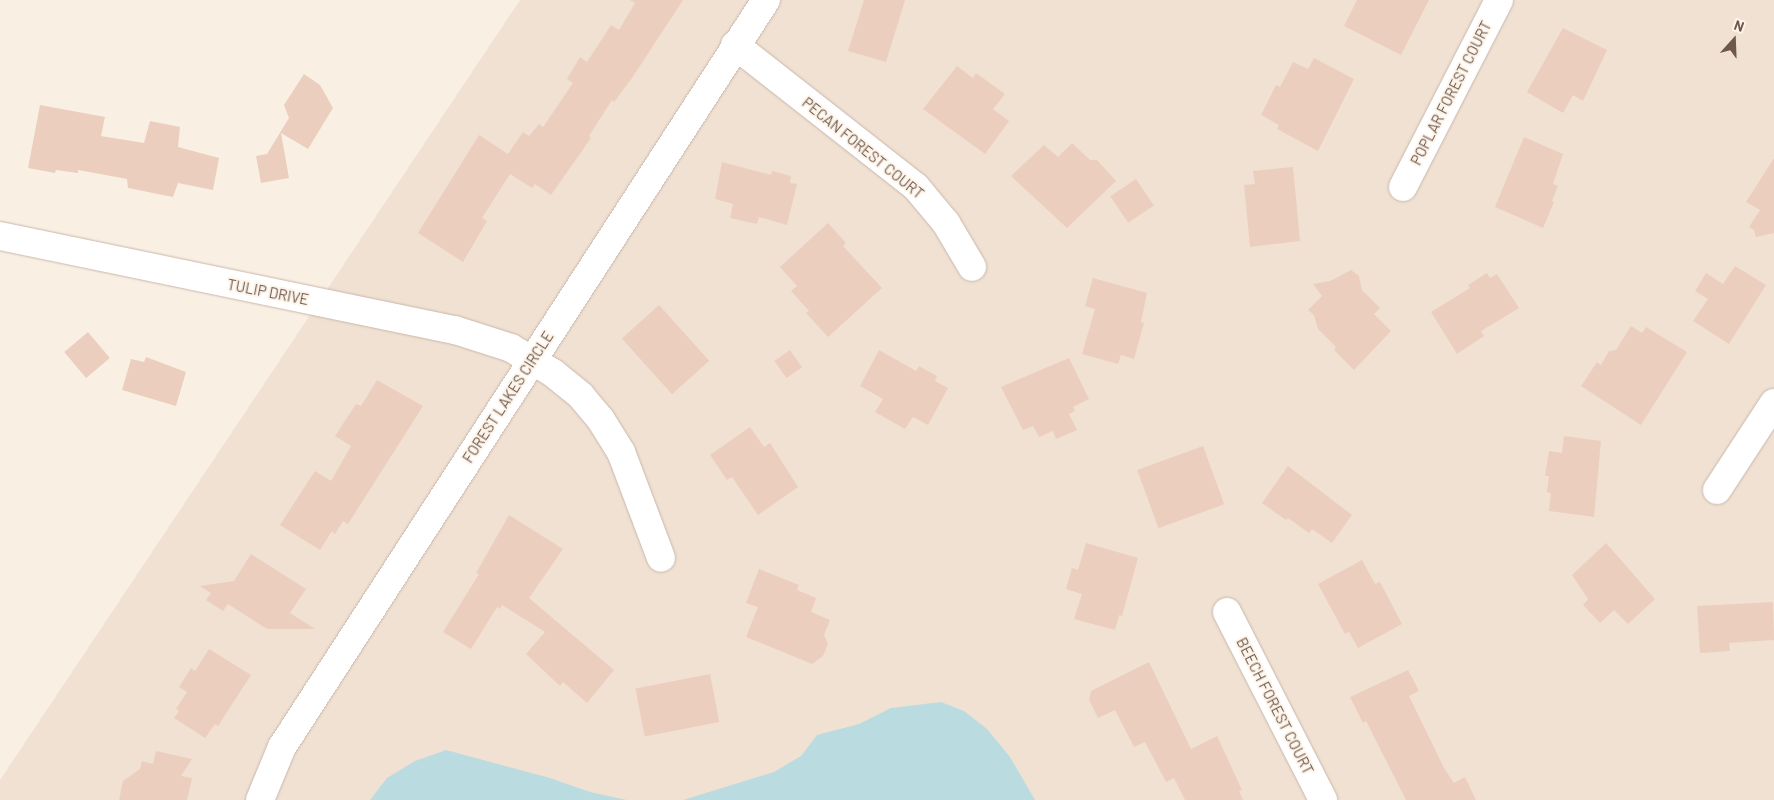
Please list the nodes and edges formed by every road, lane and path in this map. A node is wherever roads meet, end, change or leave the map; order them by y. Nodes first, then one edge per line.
1 (766, 0) edge
2 (1499, 0) edge
3 (736, 45) junction
4 (1403, 187) dead end
5 (0, 236) edge
6 (972, 267) dead end
7 (532, 360) junction
8 (1774, 403) edge
9 (1717, 490) dead end
10 (661, 558) dead end
11 (1227, 612) dead end
12 (260, 800) edge
13 (1323, 800) edge

1 - 3 street, FOREST LAKES CIRCLE
2 - 4 street, POPLAR FOREST COURT
3 - 6 street, PECAN FOREST COURT
3 - 7 street, FOREST LAKES CIRCLE
5 - 7 street, TULIP DRIVE
7 - 10 street, TULIP DRIVE
7 - 12 street, FOREST LAKES CIRCLE
8 - 9 street
11 - 13 street, BEECH FOREST COURT

